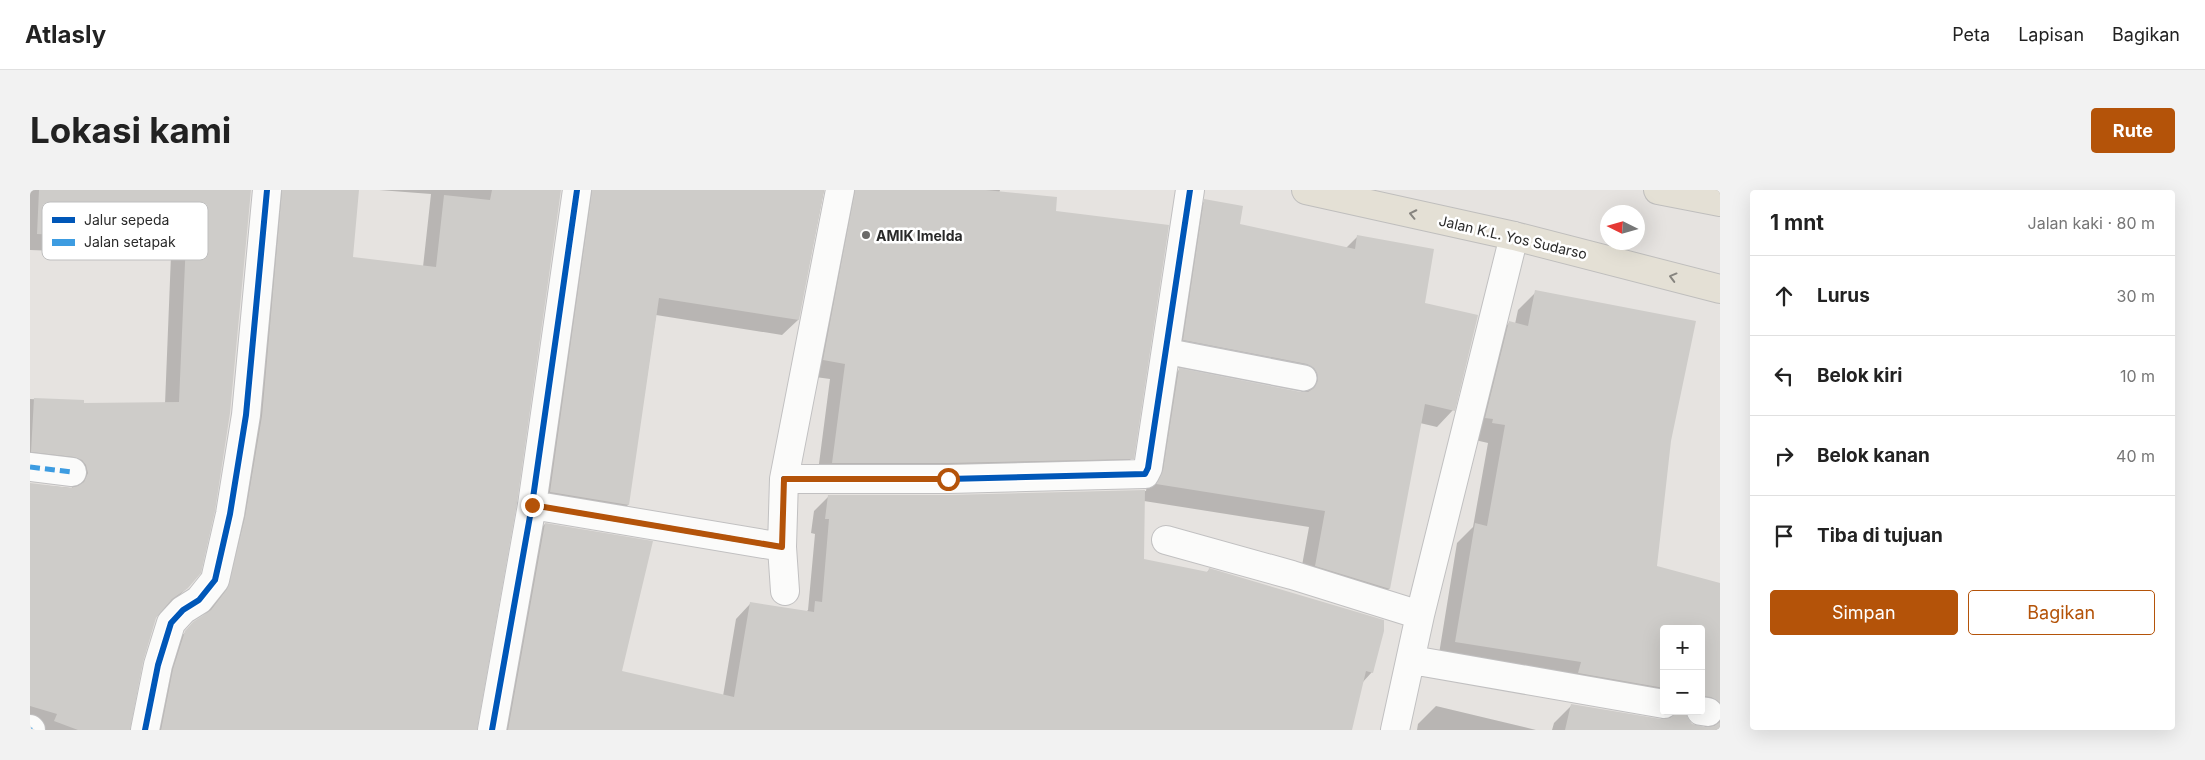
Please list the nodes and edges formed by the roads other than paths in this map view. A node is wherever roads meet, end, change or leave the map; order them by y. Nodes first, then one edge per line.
1 (267, 190) edge
2 (577, 190) edge
3 (840, 190) edge
4 (1190, 190) edge
5 (1306, 190) edge
6 (1658, 190) edge
7 (1720, 202) edge
8 (1514, 236) junction
9 (1720, 289) edge
10 (1165, 351) junction
11 (1304, 378) dead end
12 (30, 467) edge
13 (72, 472) dead end
14 (784, 479) junction
15 (532, 505) junction
16 (1166, 540) dead end
17 (782, 547) junction
18 (785, 591) dead end
19 (1420, 614) junction
20 (1412, 660) junction
21 (1660, 703) edge
22 (145, 730) edge
23 (492, 730) edge
24 (1395, 730) edge

1 - 22 street
2 - 15 street
3 - 14 street
4 - 10 street
8 -> 5 main road, Jalan K.L. Yos Sudarso
6 - 7 main road
9 -> 8 main road, Jalan K.L. Yos Sudarso
8 - 19 street
10 - 11 lane
10 - 14 street
12 - 13 street
14 - 17 street
15 - 17 street
15 - 23 street
16 - 19 street
17 - 18 street
19 - 20 street
20 - 21 street
20 - 24 street

